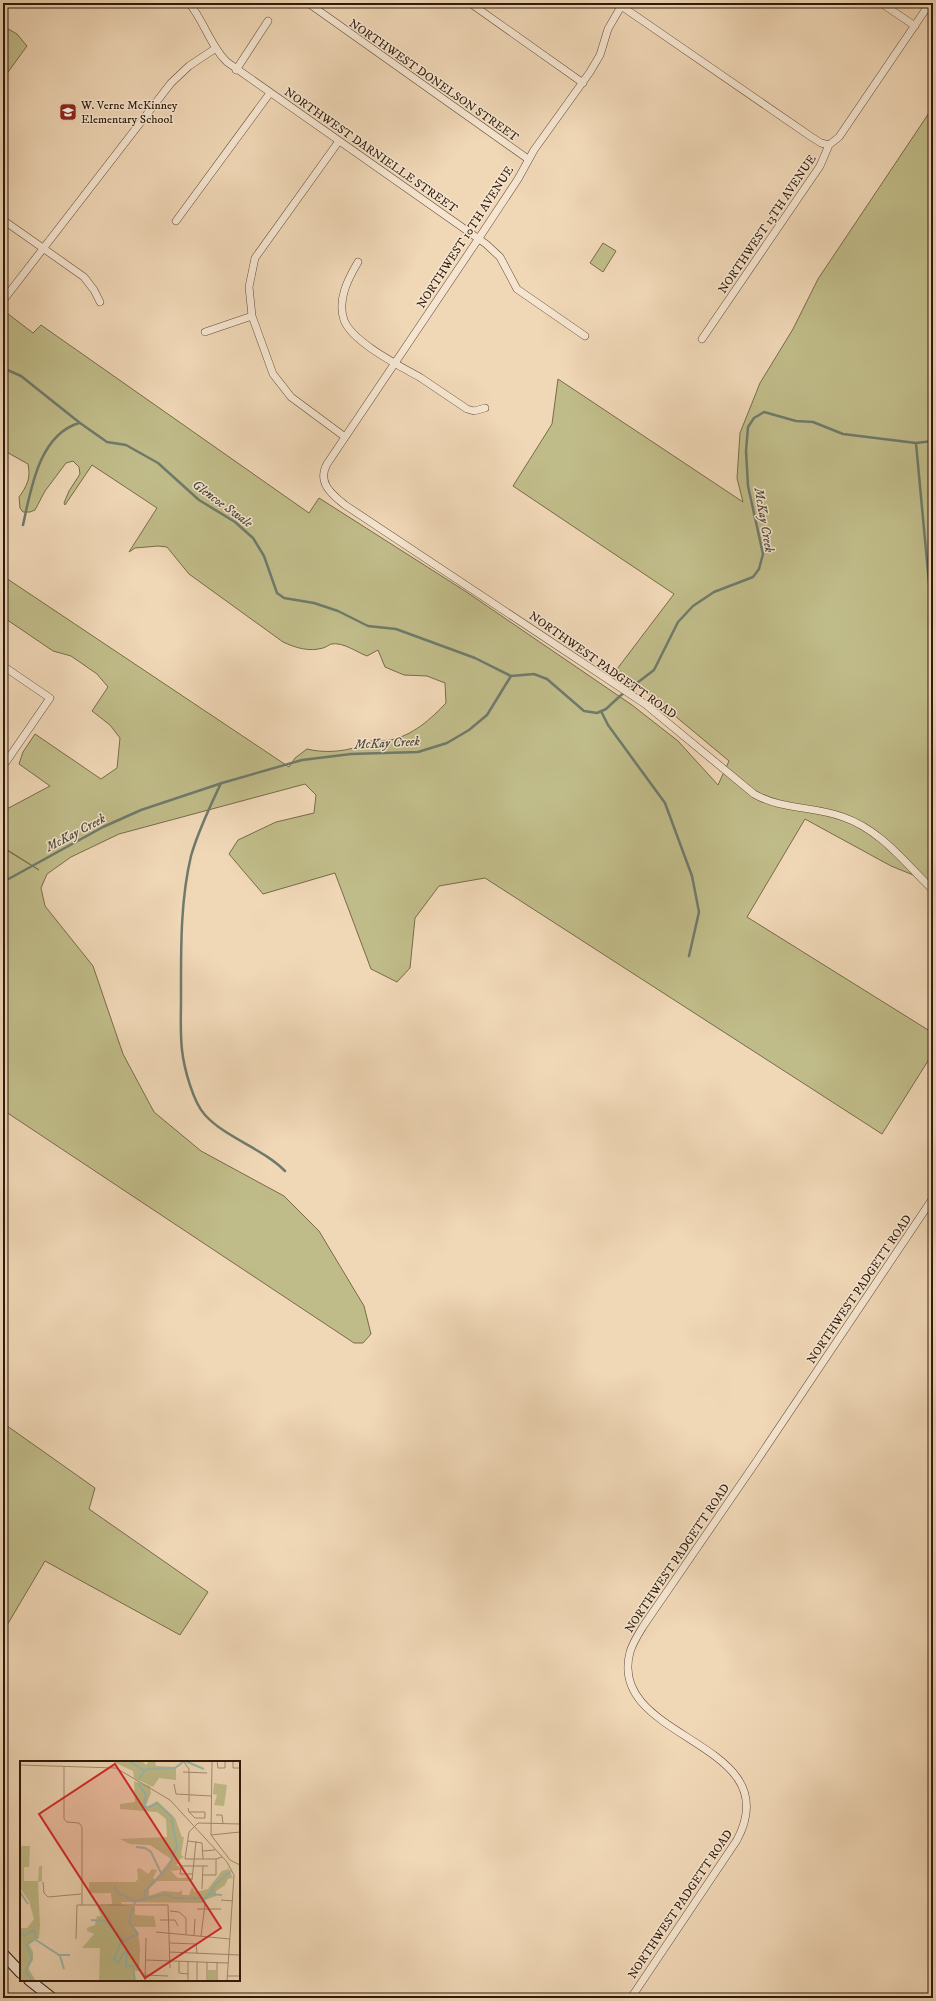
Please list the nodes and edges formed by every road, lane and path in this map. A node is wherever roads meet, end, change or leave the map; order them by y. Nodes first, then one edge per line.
1 (189, 3) edge
2 (308, 3) edge
3 (470, 3) edge
4 (881, 3) edge
5 (930, 3) edge
6 (621, 4) edge
7 (268, 21) dead end
8 (915, 26) junction
9 (216, 48) junction
10 (236, 70) junction
11 (583, 83) junction
12 (270, 93) junction
13 (339, 141) junction
14 (830, 145) junction
15 (528, 159) junction
16 (3, 220) edge
17 (176, 221) dead end
18 (479, 238) junction
19 (43, 248) junction
20 (358, 262) dead end
21 (4, 298) dead end
22 (100, 302) dead end
23 (252, 316) junction
24 (205, 332) dead end
25 (585, 336) dead end
26 (702, 339) dead end
27 (395, 364) junction
28 (485, 408) dead end
29 (345, 437) junction
30 (324, 481) joint
31 (3, 666) edge
32 (5, 761) edge
33 (933, 890) edge
34 (933, 1198) edge
35 (3, 1954) edge
36 (20, 1972) edge
37 (30, 1981) edge
38 (52, 1998) edge
39 (631, 1998) edge

1 - 9 street, NORTHWEST DARNIELLE STREET
2 - 15 street, NORTHWEST DONELSON STREET
3 - 11 street
4 - 8 street
5 - 8 street, NORTHWEST 13TH AVENUE
6 - 11 street, NORTHWEST 10TH AVENUE
6 - 14 street
7 - 10 street
8 - 14 street, NORTHWEST 13TH AVENUE
9 - 10 street, NORTHWEST DARNIELLE STREET
9 - 19 street
10 - 12 street, NORTHWEST DARNIELLE STREET
11 - 15 street, NORTHWEST 10TH AVENUE
12 - 13 street, NORTHWEST DARNIELLE STREET
12 - 17 street
13 - 18 street, NORTHWEST DARNIELLE STREET
13 - 23 street
14 - 26 street, NORTHWEST 13TH AVENUE
15 - 18 street, NORTHWEST 10TH AVENUE
16 - 19 street
18 - 25 street, NORTHWEST DARNIELLE STREET
18 - 27 street, NORTHWEST 10TH AVENUE
19 - 21 street
19 - 22 street
20 - 27 street
23 - 24 street
23 - 29 street
27 - 28 street
27 - 29 street, NORTHWEST 10TH AVENUE
29 - 30 street, NORTHWEST 10TH AVENUE
30 - 33 street, NORTHWEST PADGETT ROAD
31 - 32 street
34 - 39 street, NORTHWEST PADGETT ROAD
35 - 36 street
37 - 38 street

